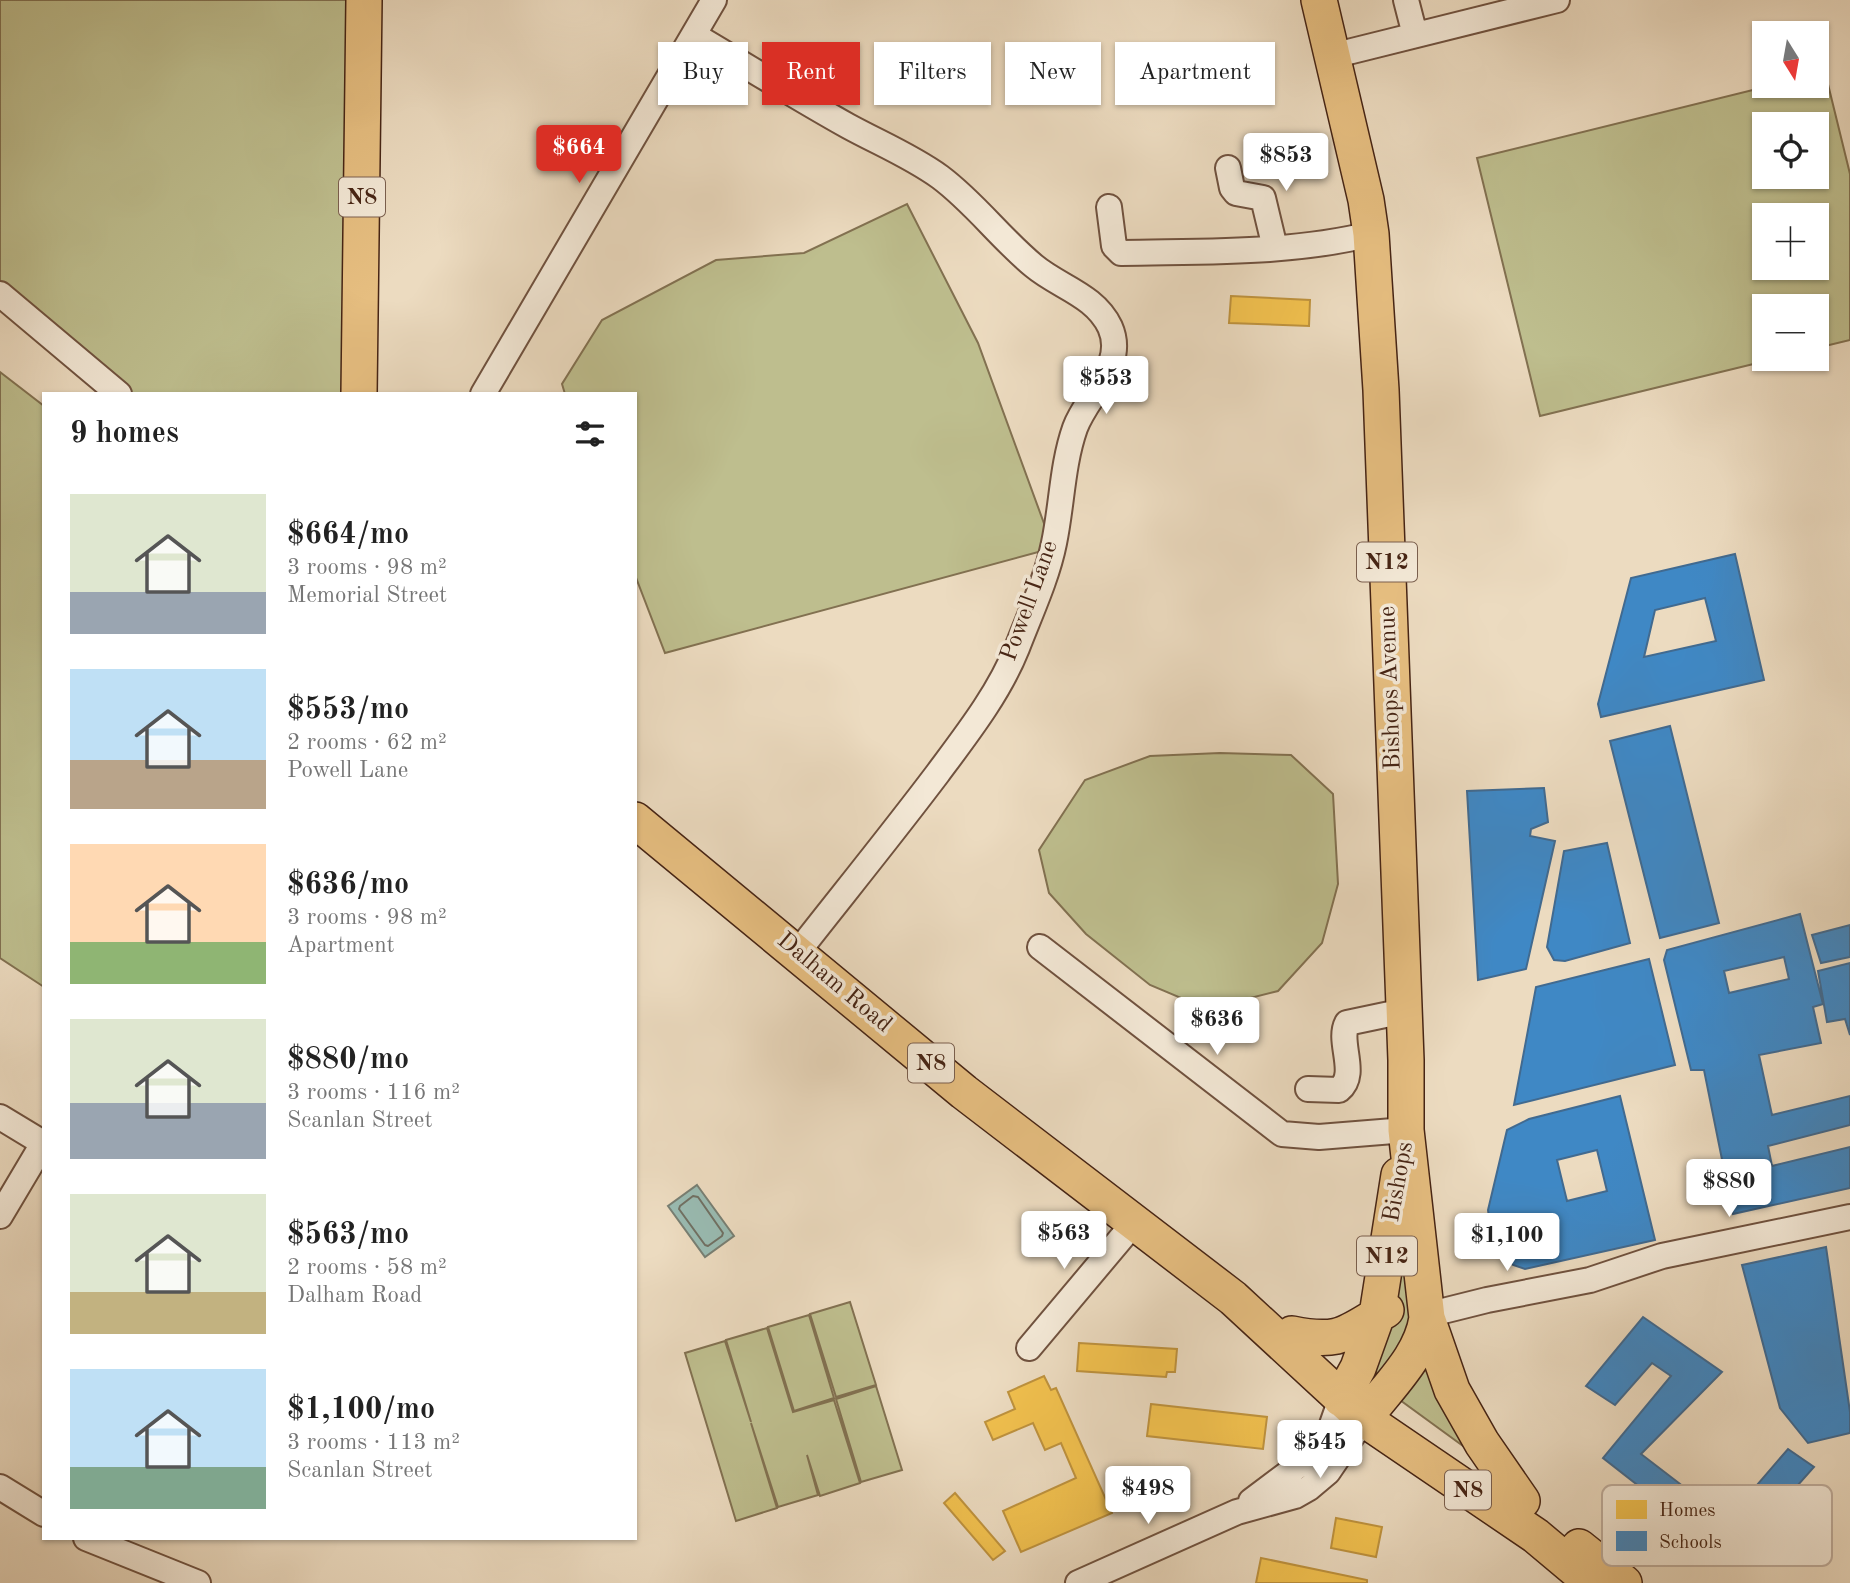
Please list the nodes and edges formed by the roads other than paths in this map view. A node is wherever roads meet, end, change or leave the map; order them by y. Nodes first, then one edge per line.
1 (364, 0) edge
2 (714, 0) edge
3 (1319, 0) edge
4 (1406, 0) edge
5 (1557, 0) edge
6 (694, 35) junction
7 (1415, 35) junction
8 (1332, 56) junction
9 (1228, 168) dead end
10 (1109, 207) dead end
11 (1371, 234) junction
12 (1275, 248) junction
13 (0, 294) edge
14 (117, 392) edge
15 (359, 392) edge
16 (485, 392) edge
17 (637, 822) edge
18 (1040, 947) dead end
19 (797, 953) junction
20 (1404, 1011) junction
21 (1308, 1089) dead end
22 (0, 1117) edge
23 (1406, 1130) junction
24 (42, 1141) edge
25 (42, 1144) edge
26 (0, 1216) edge
27 (1850, 1217) edge
28 (1134, 1223) junction
29 (1233, 1298) junction
30 (1426, 1311) junction
31 (1377, 1315) junction
32 (1292, 1334) junction
33 (1029, 1348) dead end
34 (1359, 1399) junction
35 (0, 1487) edge
36 (1522, 1501) junction
37 (42, 1513) edge
38 (91, 1540) edge
39 (1602, 1565) edge
40 (1603, 1566) edge
41 (198, 1583) edge
42 (1078, 1583) edge
43 (1592, 1583) edge
44 (1624, 1583) edge

1 - 15 highway, N8
2 - 6 street
3 - 8 highway, Bishops Avenue / N12
4 - 7 street
5 - 7 street
6 - 16 street
6 - 19 street, Powell Lane
7 - 8 street
8 - 11 highway, Bishops Avenue / N12
9 - 12 street
10 - 12 street
11 - 12 street
11 - 20 highway, Bishops Avenue / N12
13 - 14 street
17 - 19 highway, Dalham Road / N8
18 - 23 street
19 - 28 highway, Dalham Road / N8
20 - 21 street
20 - 23 highway, Bishops Avenue / N12
22 - 24 street
23 - 30 highway, Bishops / N12
23 - 31 highway, Bishops / N12
25 - 26 street
27 - 30 street
28 - 29 highway, Dalham Road / N8
28 - 33 street
29 - 32 highway, Dalham Road / N8
29 - 34 highway, Dalham Road / N8
30 - 31 highway
30 - 34 highway, Bishops / N12
30 - 36 highway
31 - 32 highway
31 - 34 highway, Bishops / N12
32 - 34 highway, Dalham Road / N8
34 - 36 highway, N8
34 - 42 street
34 - 43 highway, N8
35 - 37 street
36 - 39 highway, N8
38 - 41 street
40 - 44 highway, N8

